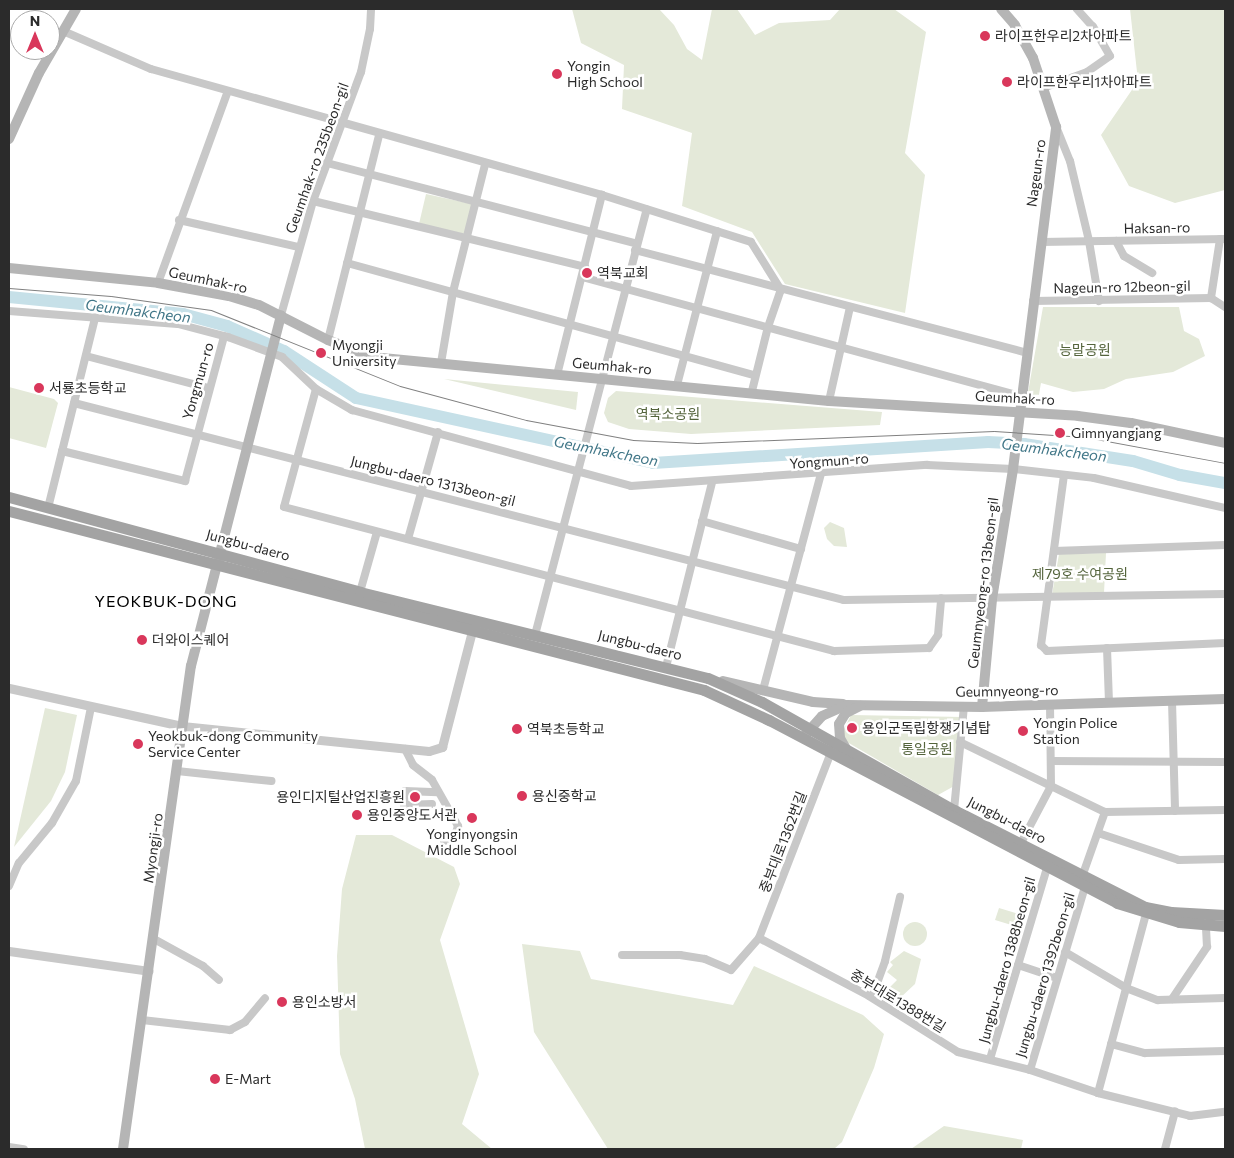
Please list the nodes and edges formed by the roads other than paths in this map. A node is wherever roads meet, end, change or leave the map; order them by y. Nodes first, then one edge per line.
1 (76, 9) edge
2 (371, 9) edge
3 (1001, 9) edge
4 (1077, 9) edge
5 (63, 31) junction
6 (1043, 88) junction
7 (228, 91) junction
8 (342, 124) junction
9 (1056, 127) junction
10 (379, 135) junction
11 (9, 139) edge
12 (327, 163) junction
13 (485, 165) junction
14 (369, 174) junction
15 (602, 195) junction
16 (313, 201) junction
17 (476, 202) junction
18 (647, 209) junction
19 (360, 212) junction
20 (179, 220) junction
21 (594, 232) junction
22 (717, 232) junction
23 (467, 238) junction
24 (1223, 239) edge
25 (1116, 241) junction
26 (1041, 242) junction
27 (1089, 242) junction
28 (299, 247) junction
29 (636, 247) junction
30 (347, 263) junction
31 (585, 267) junction
32 (9, 268) edge
33 (706, 269) junction
34 (1152, 273) dead end
35 (582, 277) junction
36 (158, 283) junction
37 (626, 289) junction
38 (782, 290) junction
39 (453, 292) junction
40 (1211, 298) junction
41 (1033, 300) junction
42 (1098, 301) junction
43 (850, 307) junction
44 (1225, 307) edge
45 (696, 308) junction
46 (9, 311) edge
47 (94, 318) junction
48 (280, 319) junction
49 (571, 324) junction
50 (768, 327) junction
51 (614, 335) junction
52 (224, 336) junction
53 (328, 340) junction
54 (840, 347) junction
55 (1028, 353) junction
56 (272, 354) junction
57 (86, 356) junction
58 (683, 356) junction
59 (441, 363) junction
60 (557, 375) junction
61 (755, 375) junction
62 (601, 380) junction
63 (677, 385) junction
64 (208, 388) junction
65 (316, 389) junction
66 (752, 391) junction
67 (1021, 396) junction
68 (829, 401) junction
69 (74, 403) junction
70 (1019, 410) junction
71 (438, 432) junction
72 (196, 433) junction
73 (1225, 443) edge
74 (248, 446) junction
75 (62, 451) junction
76 (296, 459) junction
77 (1013, 466) junction
78 (578, 469) junction
79 (821, 474) junction
80 (1064, 475) junction
81 (712, 482) junction
82 (422, 490) junction
83 (9, 497) edge
84 (48, 508) junction
85 (1225, 508) edge
86 (9, 511) edge
87 (702, 521) junction
88 (563, 527) junction
89 (377, 532) junction
90 (408, 539) junction
91 (1225, 545) edge
92 (801, 549) junction
93 (1054, 551) junction
94 (219, 558) junction
95 (692, 563) junction
96 (549, 577) junction
97 (791, 586) junction
98 (360, 592) junction
99 (1225, 594) edge
100 (941, 598) junction
101 (992, 599) junction
102 (1048, 599) junction
103 (680, 612) junction
104 (472, 631) junction
105 (535, 635) junction
106 (776, 638) junction
107 (1225, 643) edge
108 (1107, 648) junction
109 (666, 667) junction
110 (708, 678) junction
111 (9, 688) edge
112 (763, 690) junction
113 (1225, 699) edge
114 (1172, 701) junction
115 (1108, 702) junction
116 (1050, 704) junction
117 (847, 705) junction
118 (863, 705) junction
119 (91, 707) junction
120 (964, 707) junction
121 (982, 707) junction
122 (182, 726) junction
123 (805, 734) junction
124 (960, 742) junction
125 (406, 749) junction
126 (849, 752) junction
127 (830, 754) junction
128 (1051, 761) junction
129 (1225, 762) edge
130 (1174, 763) junction
131 (177, 771) junction
132 (271, 781) dead end
133 (1051, 786) junction
134 (438, 792) junction
135 (432, 804) dead end
136 (954, 810) junction
137 (1225, 810) edge
138 (1175, 811) junction
139 (1105, 812) junction
140 (1098, 833) junction
141 (444, 841) dead end
142 (1021, 843) junction
143 (1225, 859) edge
144 (1047, 868) junction
145 (1084, 874) junction
146 (9, 886) edge
147 (1085, 887) junction
148 (900, 897) dead end
149 (1146, 914) junction
150 (1225, 915) edge
151 (1206, 925) junction
152 (1225, 926) edge
153 (758, 938) junction
154 (154, 939) junction
155 (9, 951) edge
156 (1065, 952) junction
157 (622, 955) dead end
158 (1018, 965) junction
159 (149, 971) junction
160 (1057, 978) junction
161 (219, 980) dead end
162 (1126, 988) junction
163 (264, 998) dead end
164 (872, 998) junction
165 (1225, 998) edge
166 (1172, 999) junction
167 (142, 1020) junction
168 (1111, 1044) junction
169 (1225, 1051) edge
170 (990, 1059) junction
171 (1030, 1070) junction
172 (1098, 1093) junction
173 (1175, 1111) junction
174 (1225, 1112) edge
175 (9, 1147) edge
176 (24, 1149) edge
177 (123, 1149) edge
178 (1165, 1149) edge

1 - 5 main road
2 - 8 street, Geumhak-ro 235beon-gil
3 - 6 main road, Nageun-ro
4 - 6 street
5 - 7 street
5 - 11 main road
6 - 9 main road, Nageun-ro
7 - 8 street
7 - 20 street
8 - 10 street
8 - 12 street, Geumhak-ro 235beon-gil
9 - 26 main road, Nageun-ro
9 - 27 street
10 - 13 street
10 - 14 street
12 - 14 street
12 - 16 street, Geumhak-ro 235beon-gil
13 - 15 street
13 - 17 street
14 - 17 street
14 - 19 street
15 - 18 street
15 - 21 street
16 - 19 street
16 - 28 street, Geumhak-ro 235beon-gil
17 - 21 street
17 - 23 street
18 - 22 street
18 - 29 street
19 - 23 street
19 - 30 street
20 - 28 street
20 - 36 street
21 - 29 street
21 - 31 street
22 - 33 street
22 - 38 street
23 - 31 street
23 - 39 street
24 - 25 street, Haksan-ro
24 - 40 street
25 - 27 street, Haksan-ro
25 - 34 street
26 - 27 street, Haksan-ro
26 - 41 main road, Nageun-ro
27 - 42 street
28 - 48 street, Geumhak-ro 235beon-gil
29 - 33 street
29 - 37 street
30 - 39 street
30 - 53 street
31 - 35 street
32 - 36 main road, Geumhak-ro
33 - 38 street
33 - 45 street
35 - 37 street
35 - 49 street
36 - 48 main road, Geumhak-ro
37 - 45 street
37 - 51 street
38 - 43 street
38 - 50 street
39 - 49 street
39 - 59 street
40 - 42 street, Nageun-ro 12beon-gil
40 - 44 street
41 - 42 street, Nageun-ro 12beon-gil
41 - 55 main road, Nageun-ro
43 - 54 street
43 - 55 street
45 - 50 street
45 - 58 street
46 - 47 street, Yongmun-ro
47 - 52 street, Yongmun-ro
47 - 57 street
48 - 53 main road, Geumhak-ro
48 - 56 main road, Myongji-ro
49 - 51 street
49 - 60 street
50 - 54 street
50 - 61 street
51 - 58 street
51 - 62 street
52 - 56 street, Yongmun-ro
52 - 64 street, Yongmun-ro
53 - 59 main road, Geumhak-ro
54 - 67 street
54 - 68 street
55 - 67 main road, Nageun-ro
56 - 65 street, Yongmun-ro
56 - 74 main road, Myongji-ro
57 - 64 street
57 - 69 street
58 - 61 street
58 - 63 street
59 - 60 main road, Geumhak-ro
60 - 62 main road, Geumhak-ro
61 - 66 street
62 - 63 main road, Geumhak-ro
62 - 78 street
63 - 66 main road, Geumhak-ro
64 - 72 street, Yongmun-ro
65 - 71 street, Yongmun-ro
65 - 76 street
66 - 68 main road, Geumhak-ro
67 - 70 main road, Nageun-ro
68 - 70 main road, Geumhak-ro
69 - 72 street, Jungbu-daero 1313beon-gil
69 - 75 street
70 - 73 main road, Geumhak-ro
70 - 77 main road, Geumnyeong-ro 13beon-gil
71 - 78 street, Yongmun-ro
71 - 82 street
72 - 74 street, Jungbu-daero 1313beon-gil
72 - 75 street, Yongmun-ro
74 - 76 street, Jungbu-daero 1313beon-gil
74 - 94 main road, Myongji-ro
75 - 84 street
76 - 82 street, Jungbu-daero 1313beon-gil
76 - 89 street
77 - 79 street, Yongmun-ro
77 - 80 street, Yongmun-ro
77 - 101 main road, Geumnyeong-ro 13beon-gil
78 - 81 street, Yongmun-ro
78 - 88 street
79 - 81 street, Yongmun-ro
79 - 92 street
80 - 85 street, Yongmun-ro
80 - 93 street
81 - 87 street
82 - 88 street, Jungbu-daero 1313beon-gil
82 - 90 street
83 - 84 main road, Jungbu-daero
84 - 94 main road, Jungbu-daero
86 - 94 main road, Jungbu-daero
87 - 92 street
87 - 95 street
88 - 95 street, Jungbu-daero 1313beon-gil
88 - 96 street
89 - 90 street
89 - 98 street
90 - 96 street
91 - 93 street
92 - 97 street
93 - 102 street
94 - 98 main road, Jungbu-daero
94 - 104 main road, Jungbu-daero
94 - 122 main road, Myongji-ro
95 - 97 street, Jungbu-daero 1313beon-gil
95 - 103 street
96 - 103 street
96 - 105 street
97 - 100 street, Jungbu-daero 1313beon-gil
97 - 106 street
98 - 105 main road, Jungbu-daero
99 - 102 street, Jungbu-daero 1313beon-gil
100 - 101 street, Jungbu-daero 1313beon-gil
100 - 106 street
101 - 102 street, Jungbu-daero 1313beon-gil
101 - 121 main road, Geumnyeong-ro 13beon-gil
102 - 108 street
103 - 106 street
103 - 109 street
104 - 123 main road, Jungbu-daero
104 - 125 street
105 - 109 main road, Jungbu-daero
106 - 112 street
107 - 108 street
108 - 115 street
109 - 110 main road, Jungbu-daero
110 - 112 main road
110 - 123 main road, Jungbu-daero
111 - 119 street
112 - 117 main road
113 - 114 main road, Geumnyeong-ro
114 - 115 main road, Geumnyeong-ro
114 - 130 street
115 - 116 main road, Geumnyeong-ro
116 - 121 main road, Geumnyeong-ro
116 - 128 street
117 - 118 main road, Geumnyeong-ro
117 - 123 main road, Geumnyeong-ro
118 - 120 main road, Geumnyeong-ro
118 - 126 main road
119 - 122 street
119 - 146 street
120 - 121 main road, Geumnyeong-ro
120 - 124 street
122 - 125 street
122 - 131 main road, Myongji-ro
123 - 126 main road, Jungbu-daero
123 - 127 main road, Jungbu-daero
124 - 133 street
124 - 136 street
125 - 134 street
126 - 136 main road, Jungbu-daero
127 - 144 main road, Jungbu-daero
127 - 153 street, 중부대로1362번길
128 - 130 street
128 - 133 street
129 - 130 street
130 - 138 street
131 - 132 street
131 - 154 main road, Myongji-ro
133 - 139 street
133 - 142 street
134 - 135 street
134 - 141 street
136 - 142 main road, Jungbu-daero
137 - 138 street
138 - 139 street
139 - 140 street
140 - 143 street
140 - 145 street
142 - 145 main road, Jungbu-daero
144 - 147 main road, Jungbu-daero
144 - 158 street, Jungbu-daero 1388beon-gil
145 - 150 main road, Jungbu-daero
147 - 149 main road, Jungbu-daero
147 - 156 street, Jungbu-daero 1392beon-gil
148 - 164 street
149 - 151 main road, Jungbu-daero
149 - 162 street
151 - 152 main road, Jungbu-daero
151 - 166 street
153 - 157 street, 중부대로1362번길
153 - 164 street, 중부대로1388번길
154 - 159 main road, Myongji-ro
154 - 161 street
155 - 159 street
156 - 160 street, Jungbu-daero 1392beon-gil
156 - 162 street
158 - 160 street
158 - 170 street, Jungbu-daero 1388beon-gil
159 - 167 main road, Myongji-ro
160 - 171 street, Jungbu-daero 1392beon-gil
162 - 166 street
162 - 168 street
163 - 167 street
164 - 170 street, 중부대로1388번길
165 - 166 street
167 - 177 main road, Myongji-ro
168 - 169 street
168 - 172 street
170 - 171 street, 중부대로1388번길
171 - 172 street, 중부대로1388번길
172 - 173 street, 중부대로1388번길
173 - 174 street, 중부대로1388번길
173 - 178 street
175 - 176 street

